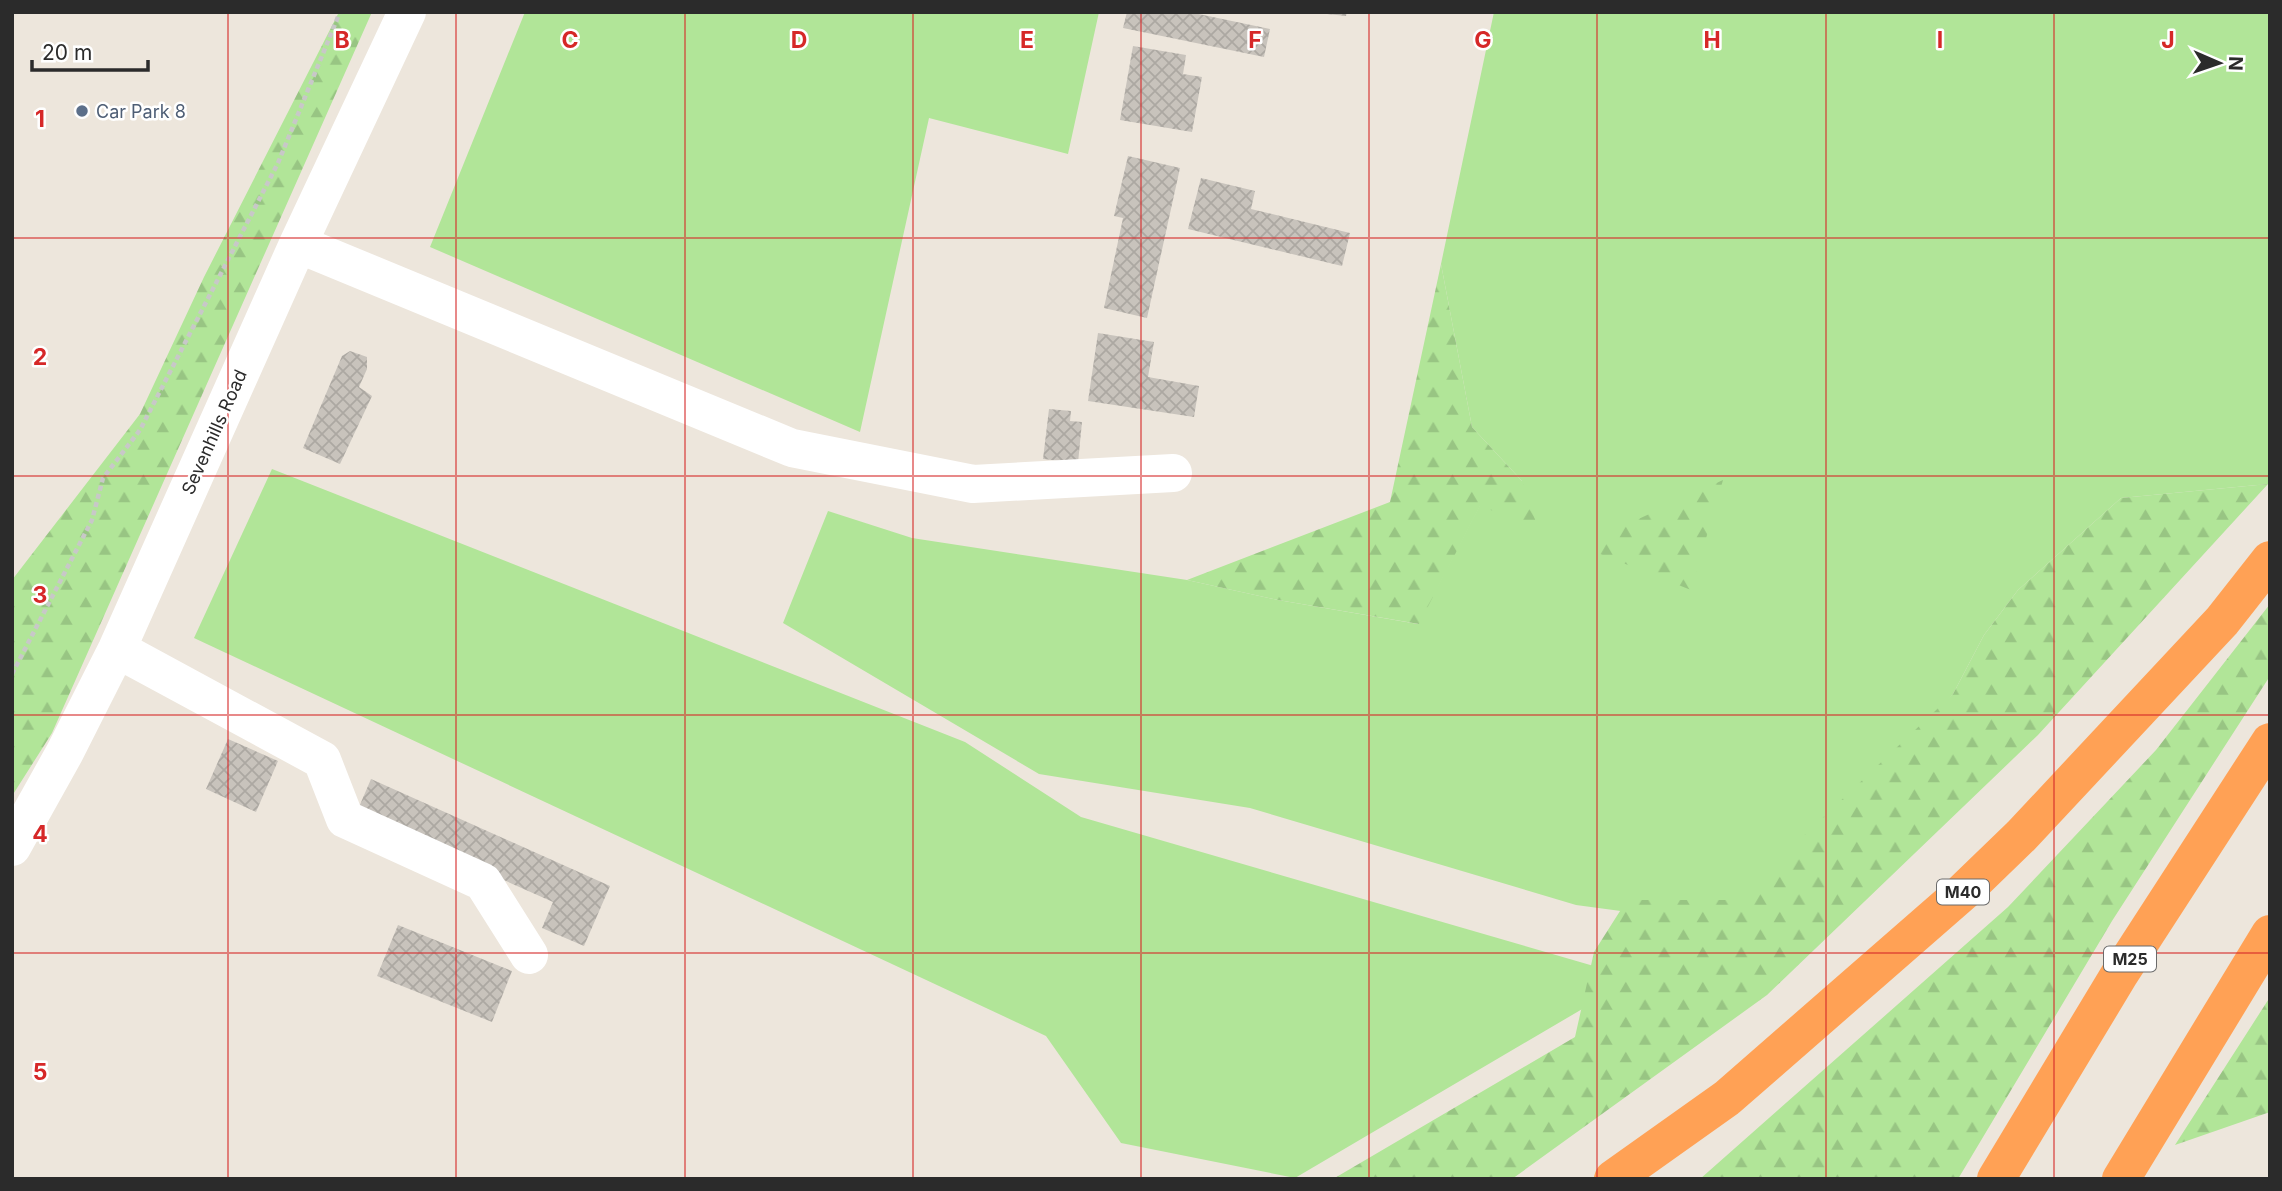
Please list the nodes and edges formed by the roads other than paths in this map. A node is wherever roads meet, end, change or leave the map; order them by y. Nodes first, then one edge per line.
1 (407, 12) edge
2 (298, 244) junction
3 (1173, 473) dead end
4 (2270, 560) edge
5 (117, 649) junction
6 (2270, 742) edge
7 (12, 847) edge
8 (2270, 934) edge
9 (529, 955) dead end
10 (1613, 1179) edge
11 (1996, 1179) edge
12 (2121, 1179) edge

1 - 2 street, Sevenhills Road
2 - 3 street
2 - 5 street, Sevenhills Road
4 - 10 highway, M40
5 - 7 street, Sevenhills Road
5 - 9 street
6 - 11 highway, M25
8 - 12 highway

